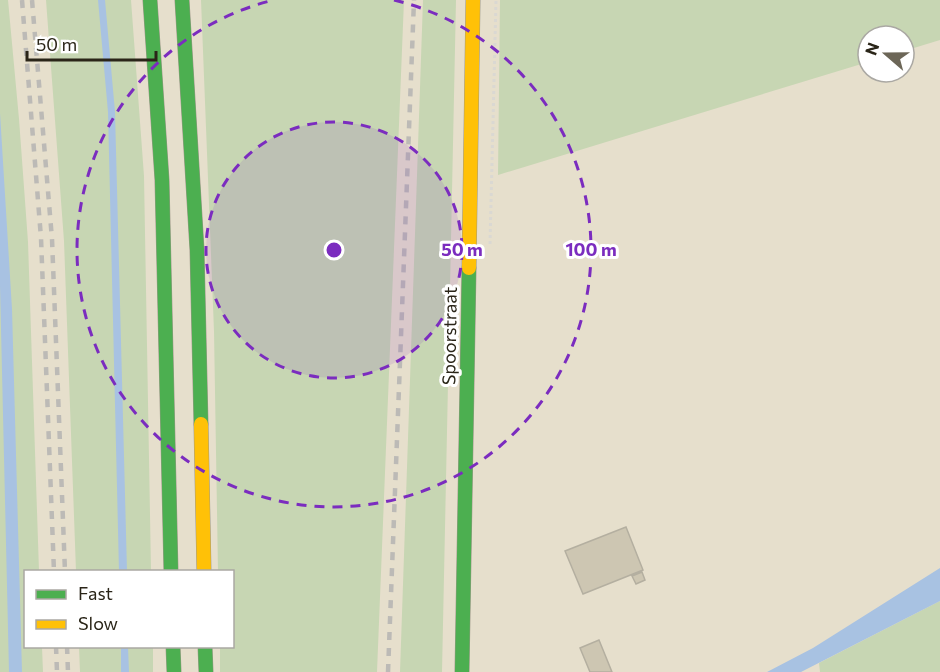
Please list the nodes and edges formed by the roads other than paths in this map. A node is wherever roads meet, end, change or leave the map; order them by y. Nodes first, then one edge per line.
1 (150, 0) edge
2 (182, 0) edge
3 (474, 0) edge
4 (171, 570) edge
5 (204, 570) edge
6 (173, 648) edge
7 (205, 648) edge
8 (174, 672) edge
9 (206, 672) edge
10 (462, 672) edge

1 - 4 main road
2 - 5 main road
3 - 10 main road, Spoorstraat
6 - 8 main road
7 - 9 main road

